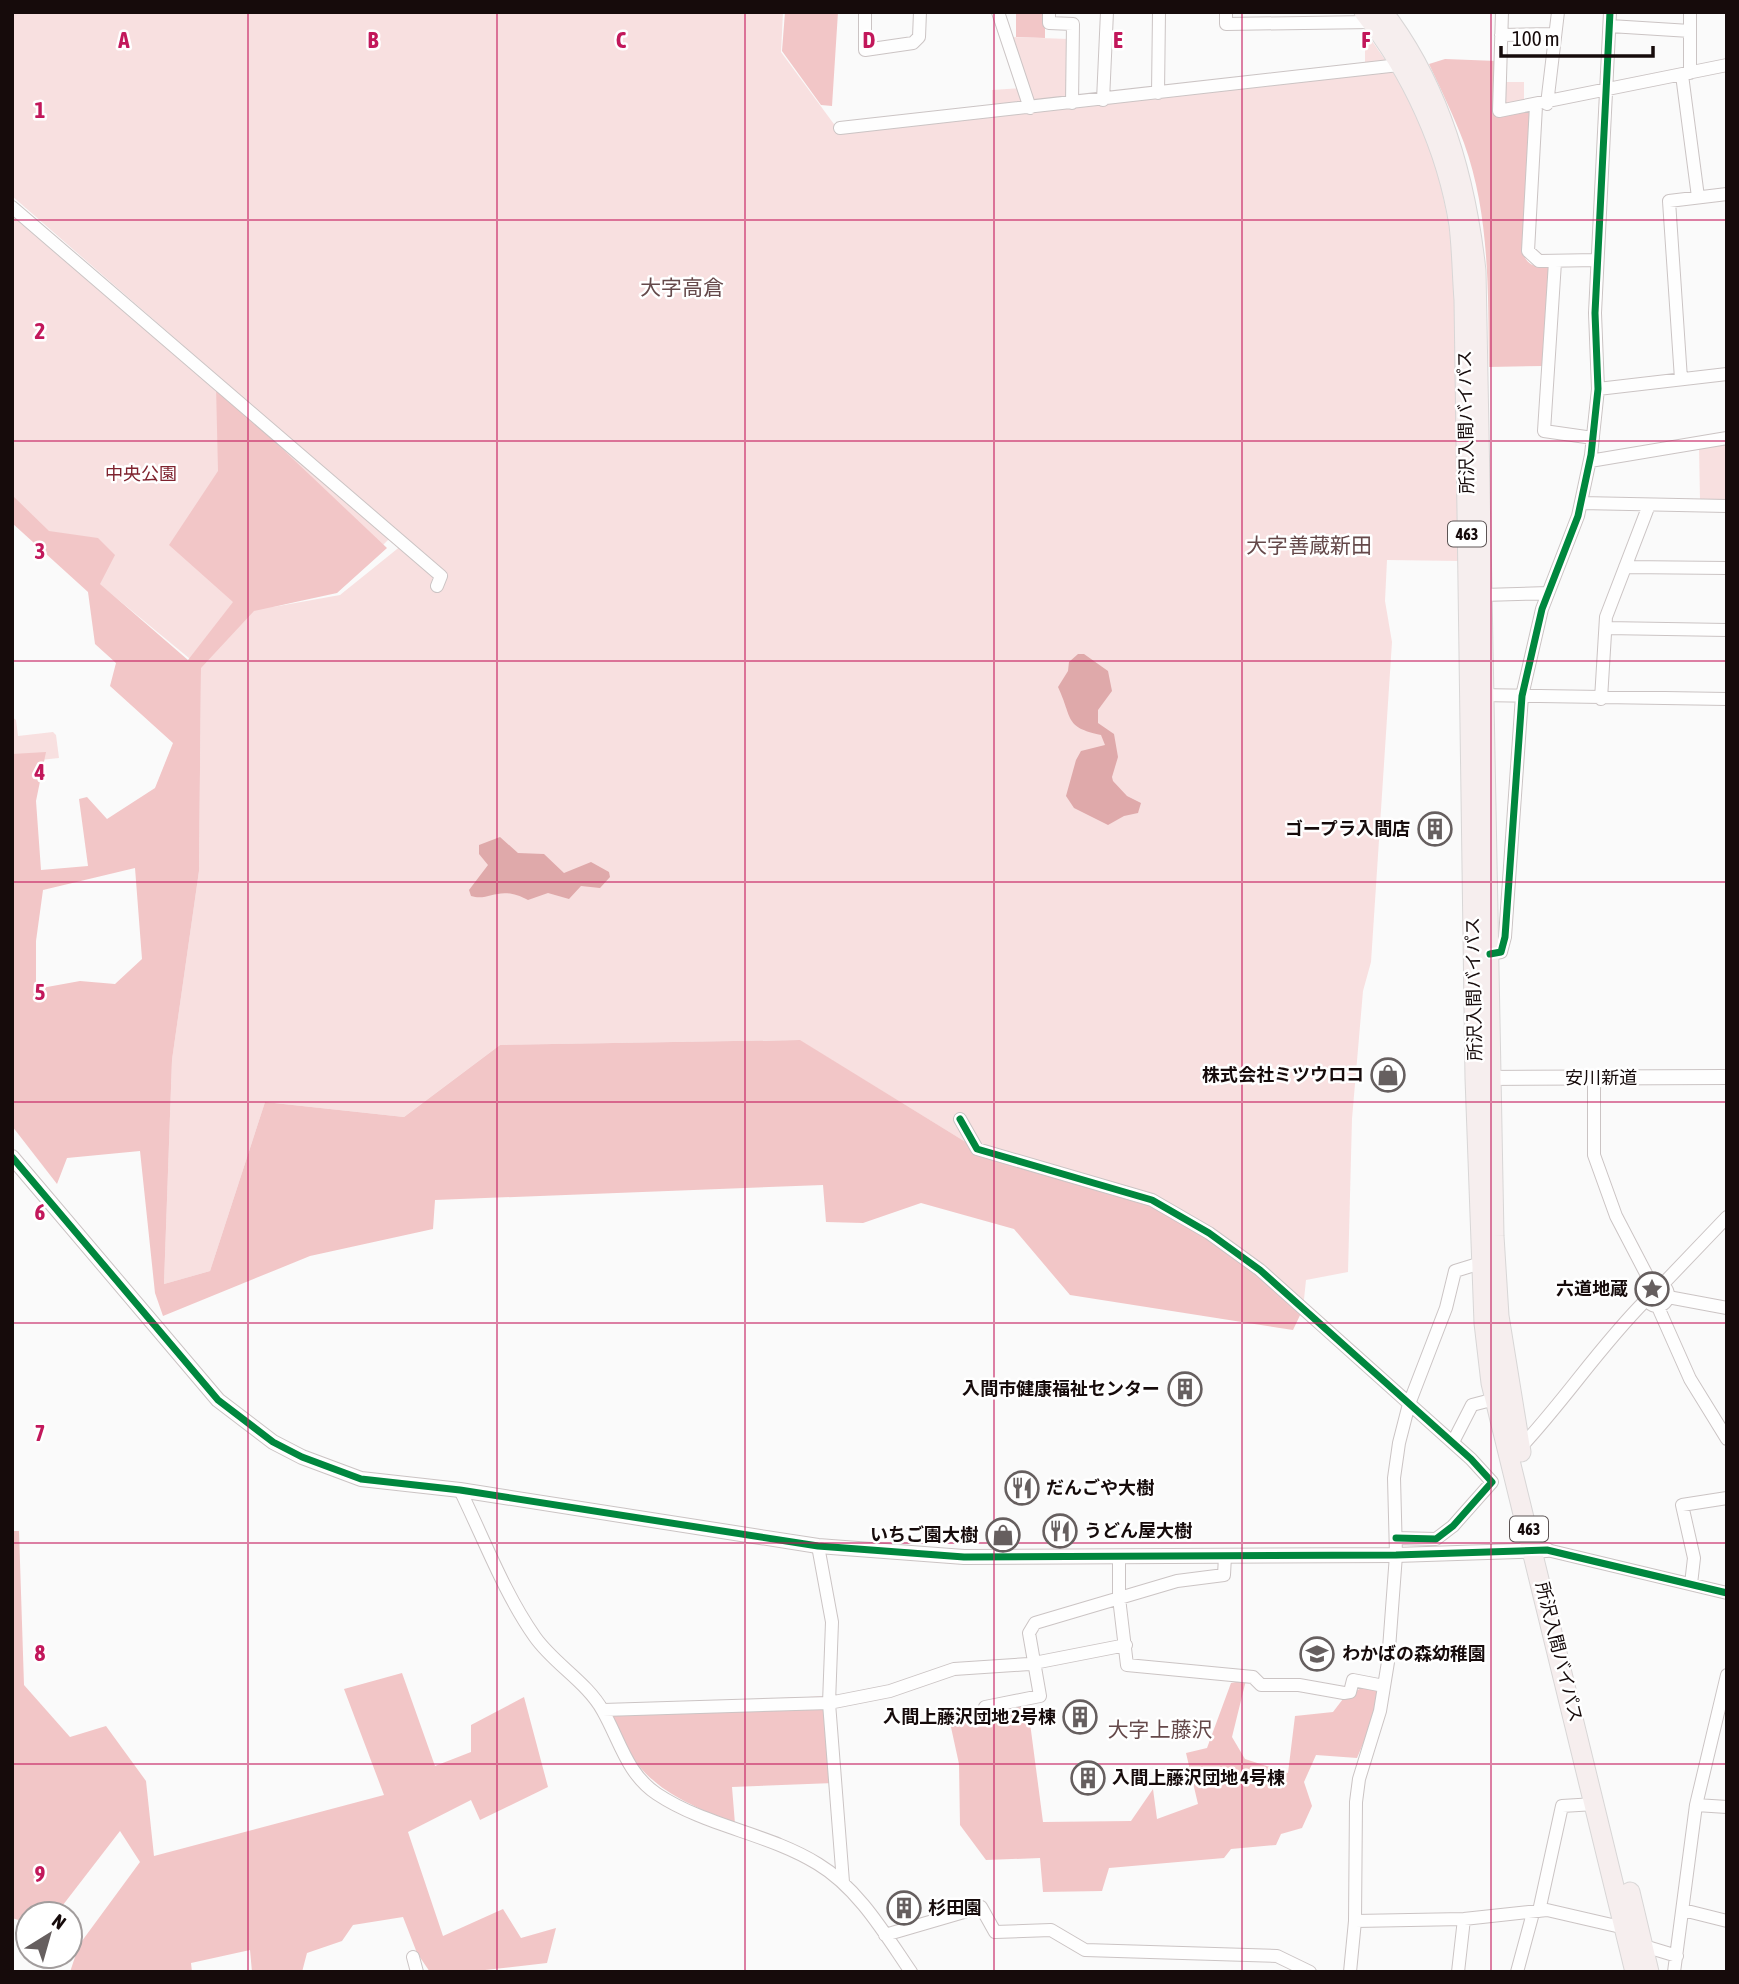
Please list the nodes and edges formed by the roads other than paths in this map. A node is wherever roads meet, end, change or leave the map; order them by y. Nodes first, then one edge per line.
1 (865, 12) edge
2 (920, 12) edge
3 (998, 12) edge
4 (1049, 12) edge
5 (1107, 12) edge
6 (1158, 12) edge
7 (1226, 12) edge
8 (1502, 12) edge
9 (1558, 12) edge
10 (1690, 12) edge
11 (1373, 16) edge
12 (1610, 19) edge
13 (1690, 31) junction
14 (1554, 34) junction
15 (1501, 35) junction
16 (1399, 65) junction
17 (1727, 65) edge
18 (1686, 74) junction
19 (1606, 92) junction
20 (1158, 93) junction
21 (1103, 100) junction
22 (1072, 103) junction
23 (1541, 105) junction
24 (1030, 108) junction
25 (840, 128) dead end
26 (1727, 194) edge
27 (1698, 197) junction
28 (12, 207) edge
29 (1597, 260) junction
30 (1555, 262) junction
31 (1727, 374) edge
32 (1681, 379) junction
33 (1598, 389) junction
34 (1593, 438) junction
35 (1727, 438) edge
36 (1590, 461) junction
37 (1581, 503) junction
38 (1649, 505) junction
39 (1727, 506) edge
40 (1626, 567) junction
41 (1727, 568) edge
42 (437, 586) dead end
43 (1548, 593) junction
44 (1483, 594) junction
45 (1605, 628) junction
46 (1727, 630) edge
47 (1477, 695) junction
48 (1522, 696) junction
49 (1601, 699) junction
50 (1727, 699) edge
51 (1490, 954) junction
52 (1727, 1077) edge
53 (1483, 1078) junction
54 (1594, 1078) junction
55 (960, 1119) dead end
56 (12, 1157) edge
57 (1727, 1217) edge
58 (1481, 1263) junction
59 (1661, 1289) junction
60 (1652, 1303) junction
61 (1727, 1308) edge
62 (1495, 1399) junction
63 (1409, 1404) junction
64 (1727, 1439) edge
65 (1453, 1442) junction
66 (1520, 1448) junction
67 (460, 1490) junction
68 (1727, 1498) edge
69 (1396, 1538) junction
70 (818, 1545) junction
71 (1541, 1550) junction
72 (1396, 1555) junction
73 (1119, 1556) junction
74 (1226, 1556) junction
75 (1691, 1584) junction
76 (1727, 1593) edge
77 (1119, 1598) junction
78 (1126, 1645) junction
79 (1035, 1664) junction
80 (1727, 1675) edge
81 (1384, 1686) junction
82 (829, 1703) junction
83 (985, 1707) dead end
84 (603, 1710) junction
85 (1595, 1804) junction
86 (1696, 1805) junction
87 (1727, 1807) edge
88 (843, 1882) junction
89 (1683, 1910) junction
90 (1536, 1912) junction
91 (1464, 1919) junction
92 (1355, 1921) junction
93 (1727, 1922) edge
94 (1625, 1928) junction
95 (885, 1935) junction
96 (1644, 1946) junction
97 (1677, 1956) junction
98 (413, 1957) dead end
99 (417, 1972) edge
100 (911, 1972) edge
101 (1310, 1972) edge
102 (1350, 1972) edge
103 (1458, 1972) edge
104 (1517, 1972) edge
105 (1635, 1972) edge
106 (1649, 1972) edge
107 (1674, 1972) edge

1 - 2 street
3 - 24 street
4 - 22 street
5 - 21 street
6 - 20 street
7 - 11 street
8 - 15 street
9 - 14 street
10 - 13 street
11 - 16 highway, 所沢入間バイパス / 463
11 - 44 highway, 所沢入間バイパス / 463
12 - 13 street
12 - 19 street
13 - 18 street
14 - 15 street
14 - 23 street
15 - 23 street
16 - 20 street
16 - 47 highway, 所沢入間バイパス / 463
17 - 18 street
18 - 19 street
18 - 27 street
19 - 23 street
19 - 29 street
20 - 21 street
21 - 22 street
22 - 24 street
23 - 30 street
24 - 25 street
26 - 27 street
27 - 32 street
28 - 42 street
29 - 30 street
29 - 33 street
30 - 34 street
31 - 32 street
32 - 33 street
33 - 34 street
34 - 36 street
35 - 36 street
36 - 37 street
37 - 38 street
37 - 43 street
38 - 39 street
38 - 40 street
40 - 41 street
40 - 45 street
43 - 44 street
43 - 48 street
44 - 47 highway, 所沢入間バイパス / 463
45 - 46 street
45 - 49 street
47 - 48 street
47 - 51 highway, 所沢入間バイパス / 463
47 - 53 highway, 所沢入間バイパス / 463
48 - 49 street
48 - 51 street
49 - 50 street
51 - 53 highway, 所沢入間バイパス / 463
52 - 54 street, 安川新道
53 - 54 street, 安川新道
53 - 58 highway, 所沢入間バイパス / 463
53 - 66 highway, 所沢入間バイパス / 463
54 - 59 street
55 - 63 street
56 - 67 street
57 - 59 street
58 - 62 highway, 所沢入間バイパス / 463
58 - 63 street
59 - 60 street
59 - 60 street
59 - 61 street
60 - 64 street
60 - 66 street
62 - 65 street
62 - 71 highway, 所沢入間バイパス / 463
63 - 65 street
63 - 69 street
65 - 69 street
66 - 71 highway, 所沢入間バイパス / 463
67 - 70 street
67 - 84 street
68 - 75 street
69 - 72 street
70 - 73 street
70 - 82 street
71 - 72 street
71 - 75 street
71 - 85 highway, 所沢入間バイパス / 463
71 - 96 highway, 所沢入間バイパス / 463
72 - 74 street
72 - 81 street
73 - 74 street
73 - 77 street
74 - 77 street
75 - 76 street
77 - 78 street
77 - 79 street
78 - 79 street
78 - 81 street
79 - 82 street
79 - 83 street
80 - 86 street
81 - 92 street
82 - 84 street
82 - 88 street
84 - 88 street
85 - 90 street
85 - 94 highway, 所沢入間バイパス / 463
86 - 87 street
86 - 89 street
88 - 95 street
89 - 93 street
89 - 97 street
90 - 91 street
90 - 94 street
90 - 104 street
91 - 92 street
91 - 103 street
92 - 102 street
94 - 105 highway, 所沢入間バイパス / 463
95 - 100 street
95 - 101 street
96 - 97 street
96 - 106 highway, 所沢入間バイパス / 463
97 - 107 street
98 - 99 street

